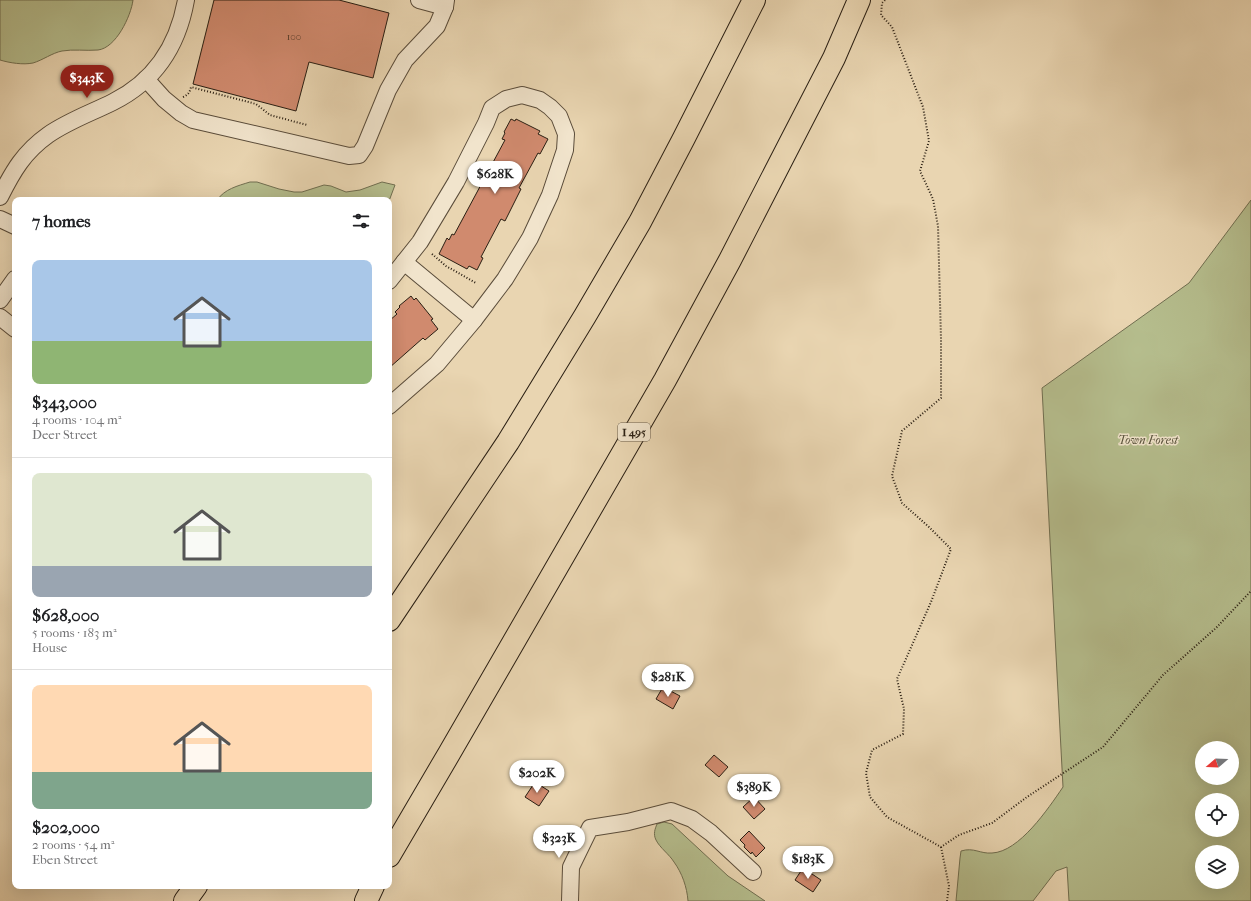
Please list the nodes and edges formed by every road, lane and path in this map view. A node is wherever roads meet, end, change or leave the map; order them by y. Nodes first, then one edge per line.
1 (186, 0) edge
2 (419, 0) edge
3 (754, 0) edge
4 (858, 0) edge
5 (885, 0) edge
6 (445, 3) edge
7 (146, 79) junction
8 (178, 97) dead end
9 (306, 125) dead end
10 (0, 197) edge
11 (0, 219) edge
12 (12, 225) edge
13 (432, 254) dead end
14 (404, 262) junction
15 (392, 277) edge
16 (12, 283) edge
17 (476, 283) dead end
18 (0, 300) edge
19 (0, 317) edge
20 (474, 320) junction
21 (12, 327) edge
22 (392, 403) edge
23 (1251, 591) edge
24 (392, 616) edge
25 (941, 847) junction
26 (392, 851) edge
27 (753, 872) dead end
28 (194, 889) edge
29 (372, 889) edge
30 (185, 901) edge
31 (366, 901) edge
32 (570, 901) edge
33 (947, 901) edge

1 - 7 street
2 - 6 street
3 - 24 highway
4 - 26 highway, I 495
5 - 25 path
6 - 7 street
7 - 10 street
8 - 9 path
11 - 12 street
13 - 17 path
14 - 15 street
14 - 20 street
14 - 20 street
16 - 18 street
19 - 21 street
20 - 22 street
23 - 25 path
25 - 33 path
27 - 32 street
28 - 30 highway
29 - 31 highway

